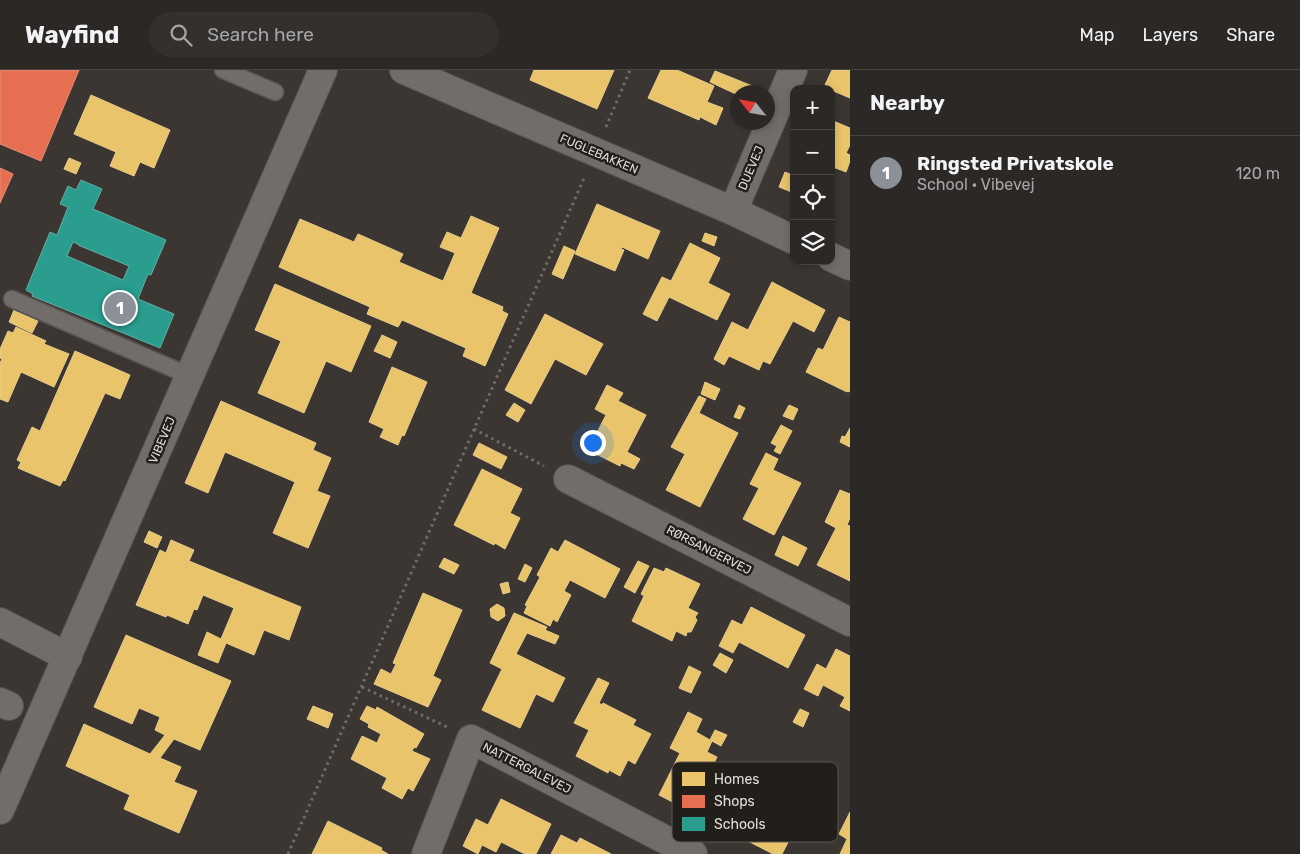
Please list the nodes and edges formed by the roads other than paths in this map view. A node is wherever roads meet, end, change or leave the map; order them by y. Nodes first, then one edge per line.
1 (223, 70) edge
2 (323, 70) edge
3 (404, 70) edge
4 (793, 70) edge
5 (275, 92) dead end
6 (733, 211) junction
7 (790, 238) edge
8 (835, 259) edge
9 (850, 266) edge
10 (12, 300) dead end
11 (190, 376) junction
12 (568, 479) road end
13 (0, 622) edge
14 (850, 622) edge
15 (68, 656) junction
16 (0, 810) edge
17 (426, 854) edge
18 (693, 854) edge

1 - 5 lane
2 - 11 street, VIBEVEJ
3 - 6 street, FUGLEBAKKEN
4 - 6 street, DUEVEJ
6 - 7 street, FUGLEBAKKEN
8 - 9 street
10 - 11 lane
11 - 15 street, VIBEVEJ
12 - 14 street, RØRSANGERVEJ
13 - 15 street
15 - 16 street, VIBEVEJ
17 - 18 street, NATTERGALEVEJ

